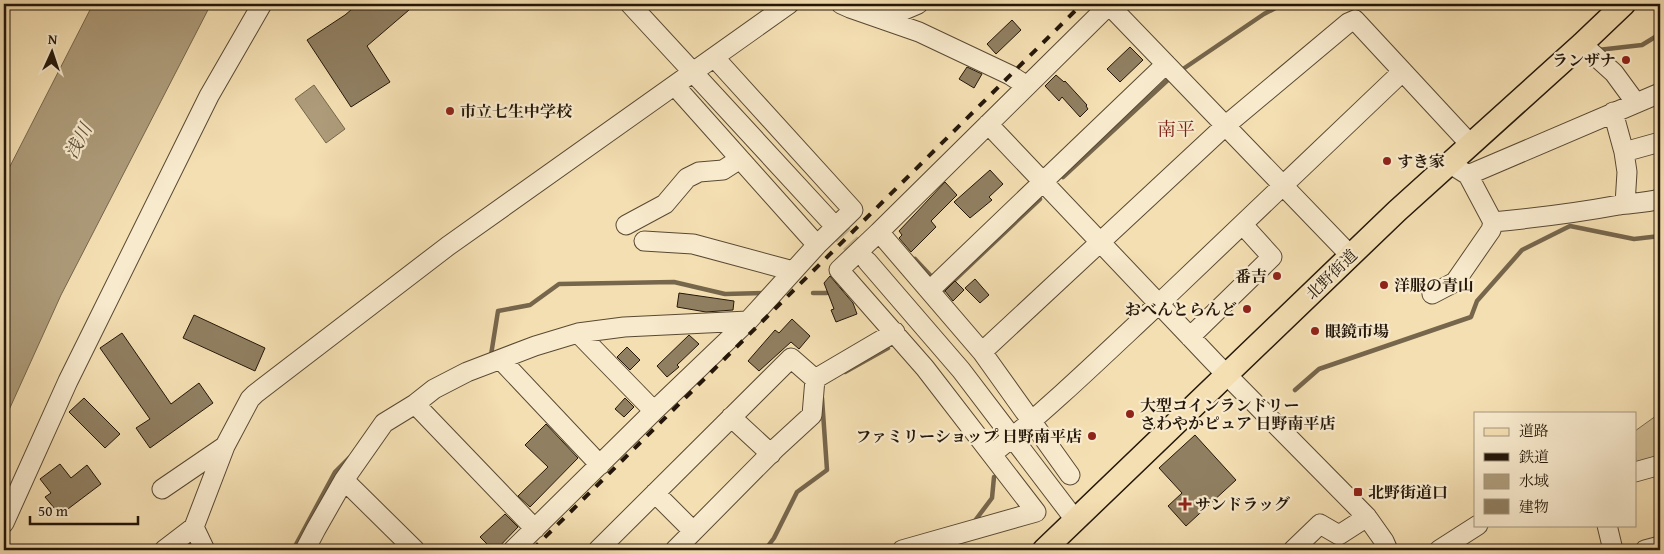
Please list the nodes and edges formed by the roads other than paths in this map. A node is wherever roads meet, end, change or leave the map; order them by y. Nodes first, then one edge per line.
1 (262, 4) edge
2 (630, 4) edge
3 (789, 4) edge
4 (841, 4) edge
5 (918, 4) edge
6 (1109, 4) edge
7 (1624, 4) edge
8 (883, 19) junction
9 (1582, 44) junction
10 (714, 57) junction
11 (1166, 64) junction
12 (694, 72) junction
13 (1402, 72) junction
14 (674, 86) junction
15 (1027, 86) junction
16 (1660, 93) edge
17 (1636, 103) junction
18 (1613, 112) junction
19 (988, 124) junction
20 (1225, 126) junction
21 (1660, 142) edge
22 (1470, 144) junction
23 (1624, 152) junction
24 (740, 159) junction
25 (1449, 163) junction
26 (1468, 174) junction
27 (1043, 182) junction
28 (1283, 186) junction
29 (1660, 199) edge
30 (1625, 204) junction
31 (831, 222) tunnel mouth
32 (1493, 222) junction
33 (626, 225) dead end
34 (1243, 225) junction
35 (879, 232) junction
36 (644, 241) dead end
37 (1101, 243) junction
38 (817, 245) junction
39 (1350, 255) junction
40 (867, 261) tunnel mouth
41 (793, 271) junction
42 (930, 290) junction
43 (1432, 294) dead end
44 (1159, 304) junction
45 (748, 321) junction
46 (895, 332) junction
47 (578, 333) junction
48 (1190, 337) junction
49 (982, 352) junction
50 (501, 360) junction
51 (1226, 375) junction
52 (815, 378) junction
53 (415, 404) junction
54 (654, 411) junction
55 (731, 417) junction
56 (1032, 422) junction
57 (1013, 437) junction
58 (224, 446) junction
59 (771, 454) junction
60 (992, 454) junction
61 (600, 465) junction
62 (1660, 465) edge
63 (1636, 472) edge
64 (1070, 474) dead end
65 (344, 480) junction
66 (162, 489) dead end
67 (655, 493) junction
68 (1368, 517) junction
69 (1076, 521) junction
70 (4, 523) edge
71 (1476, 526) edge
72 (1607, 526) edge
73 (194, 527) junction
74 (535, 529) junction
75 (693, 531) junction
76 (1660, 546) edge
77 (1382, 547) edge
78 (164, 550) edge
79 (205, 550) edge
80 (305, 550) edge
81 (415, 550) edge
82 (513, 550) edge
83 (598, 550) edge
84 (675, 550) edge
85 (902, 550) edge
86 (1044, 550) edge
87 (1293, 550) edge
88 (1439, 550) edge
89 (1613, 550) edge
90 (1645, 550) edge

1 - 70 street
2 - 12 street
3 - 10 street
4 - 8 street
5 - 8 street
6 - 11 street
6 - 15 street
7 - 9 main road, 北野街道
8 - 15 street
9 - 17 street
9 - 22 main road, 北野街道
10 - 12 street
10 - 38 street
11 - 20 street
11 - 27 street
12 - 14 street
12 - 31 street
13 - 20 street
13 - 22 street
13 - 28 street
14 - 24 street
14 - 58 street
15 - 19 street
16 - 17 street
17 - 18 street
18 - 23 street
18 - 26 street
19 - 27 street
19 - 35 street
20 - 28 street
20 - 37 street
21 - 23 street
22 - 25 main road, 北野街道
23 - 30 street
24 - 33 street
24 - 38 street
25 - 26 street
25 - 39 main road, 北野街道
26 - 32 street
27 - 37 street
27 - 42 street
28 - 34 street
28 - 39 street
29 - 30 street
30 - 32 street
32 - 43 street
34 - 44 street
34 - 48 street
35 - 42 street
35 - 46 street
36 - 41 street
37 - 44 street
37 - 49 street
38 - 41 street
39 - 51 main road, 北野街道
40 - 57 street
41 - 45 street
42 - 49 street
44 - 48 street
44 - 56 street
45 - 47 street
45 - 54 street
46 - 52 street
46 - 60 street
47 - 50 street
47 - 54 street
48 - 51 street
49 - 56 street
50 - 53 street
50 - 61 street
51 - 68 street
51 - 69 main road, 北野街道
52 - 55 street
52 - 59 street
53 - 65 street
53 - 74 street
54 - 61 street
55 - 59 street
55 - 67 street
56 - 57 street
56 - 64 street
57 - 60 street
57 - 69 street
58 - 66 street
58 - 73 street
59 - 75 street
60 - 85 street
61 - 74 street
62 - 63 street
65 - 80 street
65 - 81 street
67 - 75 street
67 - 83 street
68 - 77 street
68 - 87 street
69 - 86 main road, 北野街道
71 - 88 street
72 - 89 street
73 - 78 street
73 - 79 street
74 - 82 street
75 - 84 street
76 - 90 street

